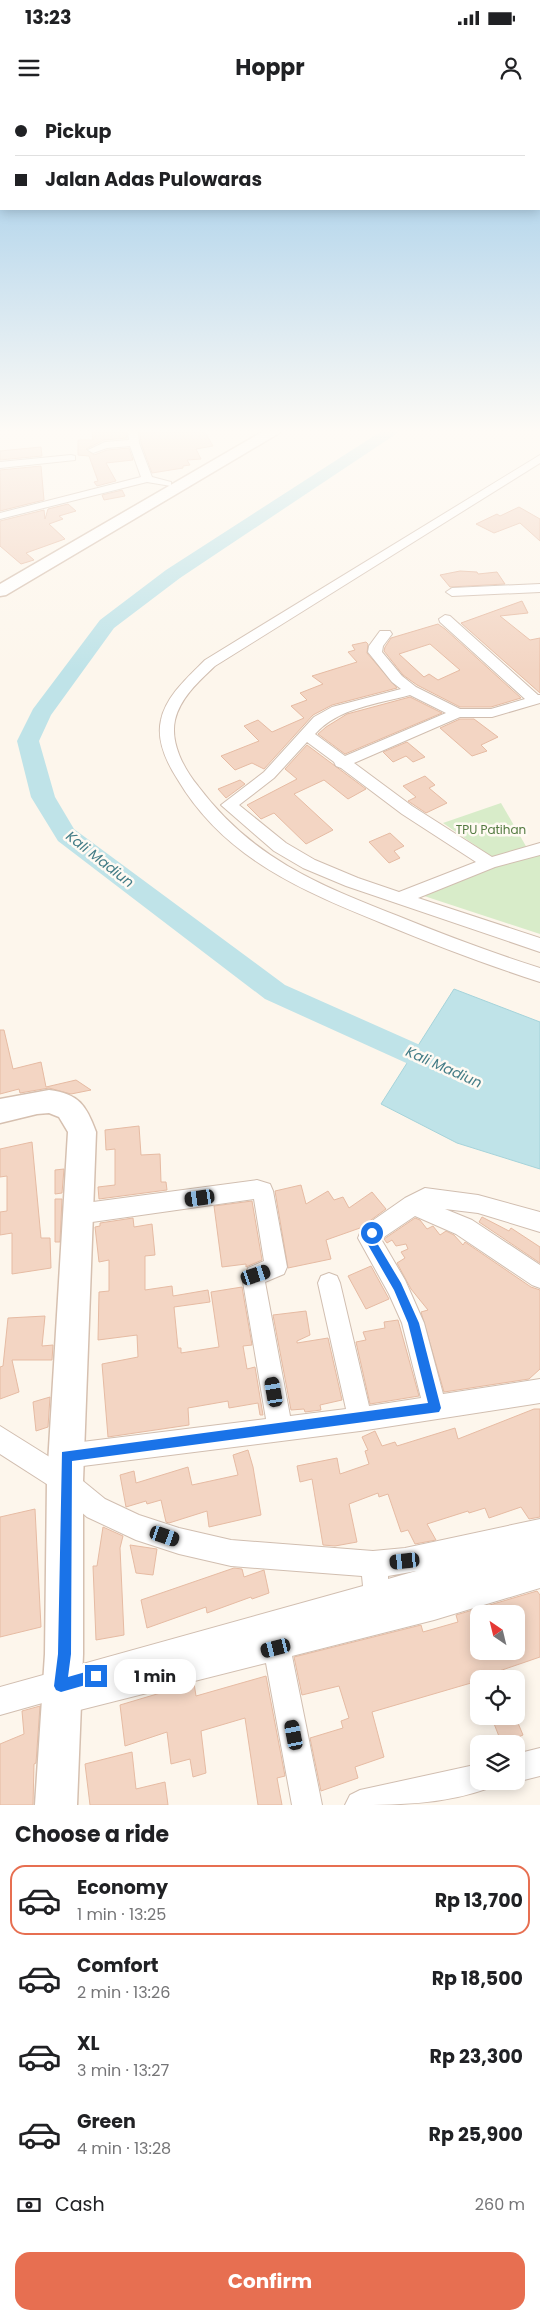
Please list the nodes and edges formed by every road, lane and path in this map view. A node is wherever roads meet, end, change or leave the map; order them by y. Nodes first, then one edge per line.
1 (18, 512) edge
2 (120, 512) edge
3 (130, 512) edge
4 (454, 512) edge
5 (0, 516) edge
6 (0, 581) edge
7 (540, 588) edge
8 (0, 591) edge
9 (452, 592) dead end
10 (445, 619) dead end
11 (385, 634) dead end
12 (411, 690) junction
13 (537, 699) edge
14 (458, 713) junction
15 (307, 735) junction
16 (342, 762) junction
17 (540, 849) edge
18 (490, 863) junction
19 (400, 898) junction
20 (540, 945) edge
21 (540, 975) edge
22 (0, 1111) edge
23 (412, 1205) junction
24 (78, 1214) junction
25 (540, 1222) edge
26 (540, 1278) edge
27 (329, 1283) dead end
28 (540, 1390) edge
29 (435, 1408) junction
30 (360, 1419) junction
31 (280, 1429) junction
32 (0, 1438) edge
33 (66, 1468) junction
34 (540, 1532) edge
35 (540, 1550) edge
36 (373, 1564) junction
37 (540, 1575) edge
38 (378, 1596) junction
39 (275, 1636) junction
40 (60, 1694) junction
41 (0, 1701) edge
42 (540, 1762) edge
43 (525, 1766) edge
44 (470, 1780) edge
45 (56, 1805) edge
46 (308, 1805) edge
47 (360, 1805) edge

1 - 5 street
2 - 6 main road
3 - 8 main road
4 - 21 street
7 - 9 street
10 - 13 street
11 - 12 street
12 - 14 street
12 - 15 street
13 - 14 street
14 - 16 street
15 - 16 street
15 - 19 street
16 - 18 street
17 - 18 street
18 - 19 street
19 - 20 street
22 - 24 main road
23 - 25 street
23 - 26 street
23 - 29 street
24 - 31 street
24 - 33 main road
27 - 30 street
28 - 29 street
29 - 30 street
30 - 31 street
31 - 33 street
32 - 33 street
33 - 36 street
33 - 40 main road
34 - 36 street
35 - 38 street
36 - 38 street
37 - 39 street
38 - 39 street
39 - 40 street
39 - 46 street
40 - 41 street
40 - 45 main road
42 - 43 street
44 - 47 street

